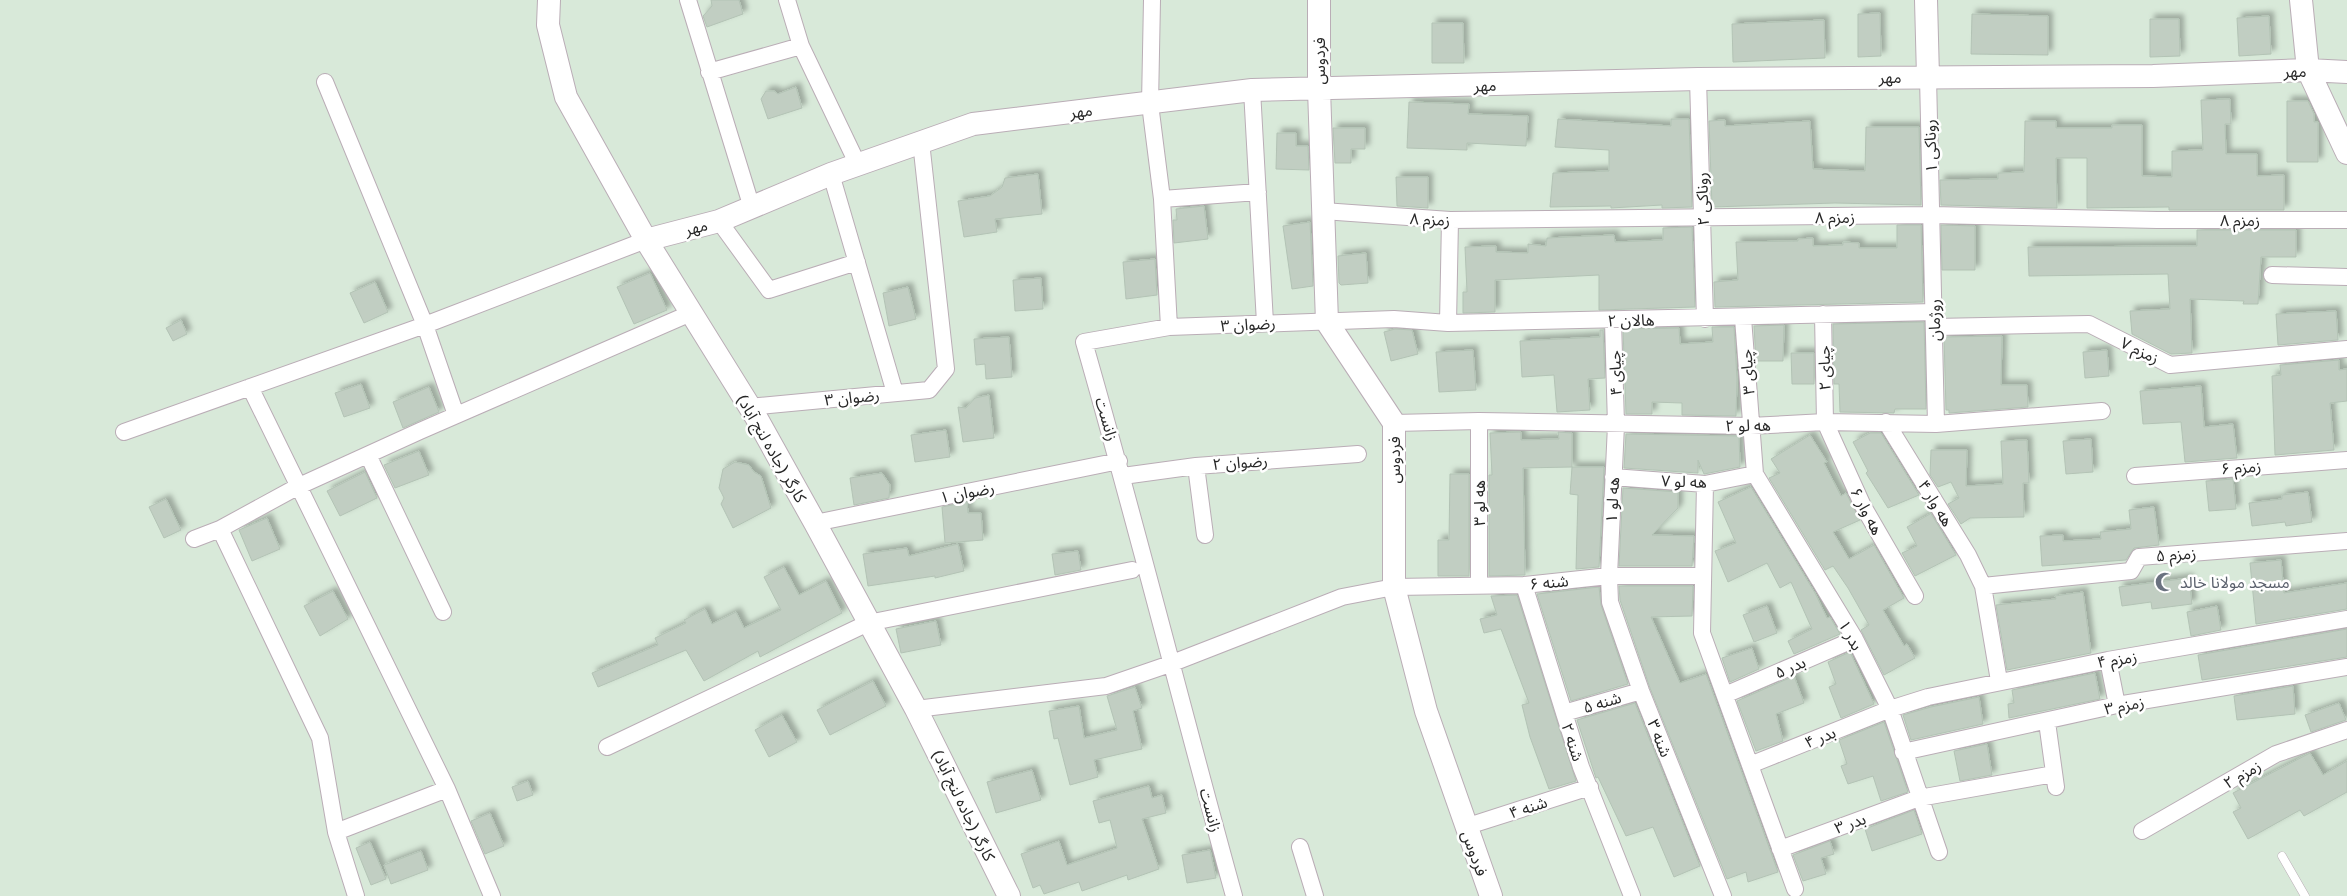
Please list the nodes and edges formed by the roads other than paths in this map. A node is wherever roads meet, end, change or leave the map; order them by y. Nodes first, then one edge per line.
1 (549, 0) edge
2 (688, 0) edge
3 (787, 0) edge
4 (1152, 0) edge
5 (1319, 0) edge
6 (1926, 0) edge
7 (2301, 0) edge
8 (801, 46) junction
9 (2308, 70) junction
10 (709, 72) junction
11 (2347, 72) edge
12 (1928, 77) junction
13 (1698, 79) junction
14 (325, 82) dead end
15 (1319, 89) junction
16 (1252, 90) junction
17 (1150, 104) junction
18 (921, 142) junction
19 (2347, 154) edge
20 (858, 165) junction
21 (831, 174) junction
22 (1258, 192) junction
23 (1162, 199) junction
24 (752, 208) junction
25 (1323, 211) junction
26 (1932, 215) junction
27 (1703, 219) junction
28 (1450, 220) junction
29 (2347, 220) edge
30 (719, 221) junction
31 (646, 240) junction
32 (857, 262) junction
33 (2272, 275) dead end
34 (2347, 277) edge
35 (691, 313) junction
36 (1823, 314) junction
37 (1743, 318) junction
38 (1705, 319) junction
39 (1934, 319) junction
40 (1613, 320) junction
41 (1327, 322) junction
42 (1265, 323) junction
43 (1448, 323) junction
44 (425, 325) junction
45 (1169, 327) junction
46 (2347, 349) edge
47 (250, 387) junction
48 (895, 393) junction
49 (749, 407) junction
50 (2102, 411) dead end
51 (456, 415) junction
52 (1479, 421) junction
53 (1825, 422) junction
54 (1886, 422) junction
55 (1394, 423) junction
56 (1936, 424) junction
57 (1616, 425) junction
58 (1750, 426) junction
59 (124, 432) dead end
60 (368, 454) junction
61 (1358, 454) dead end
62 (2347, 460) edge
63 (1196, 466) junction
64 (1121, 468) junction
65 (1755, 474) junction
66 (2135, 476) dead end
67 (1613, 477) junction
68 (1705, 484) junction
69 (297, 487) junction
70 (815, 523) junction
71 (220, 529) junction
72 (1205, 536) dead end
73 (194, 539) dead end
74 (2347, 541) edge
75 (1132, 570) dead end
76 (1609, 576) junction
77 (1703, 576) junction
78 (1524, 584) junction
79 (1479, 585) junction
80 (1394, 586) junction
81 (1983, 586) junction
82 (1915, 596) dead end
83 (443, 612) dead end
84 (2347, 619) edge
85 (868, 623) junction
86 (1855, 640) junction
87 (2108, 660) junction
88 (1170, 664) junction
89 (2347, 667) edge
90 (2000, 681) junction
91 (1641, 691) junction
92 (1725, 695) junction
93 (2117, 705) junction
94 (916, 709) junction
95 (1890, 709) junction
96 (1564, 713) junction
97 (2047, 722) junction
98 (2347, 730) edge
99 (607, 747) dead end
100 (1903, 752) junction
101 (1750, 765) junction
102 (1590, 787) junction
103 (446, 789) junction
104 (1919, 798) junction
105 (1465, 827) junction
106 (336, 832) junction
107 (2142, 832) dead end
108 (1300, 847) dead end
109 (1780, 848) junction
110 (1939, 852) dead end
111 (2282, 856) dead end
112 (1795, 889) dead end
113 (356, 896) edge
114 (492, 896) edge
115 (1009, 896) edge
116 (1234, 896) edge
117 (1315, 896) edge
118 (1491, 896) edge
119 (1632, 896) edge
120 (1723, 896) edge
121 (2304, 896) edge

1 - 31 street, کارگر (جاده لنج آباد)
2 - 10 street
3 - 8 street
4 - 17 street
5 - 15 street, فردوس
6 - 12 street
7 - 9 street
8 - 10 street
8 - 20 street
9 - 11 street, مهر
9 - 12 street, مهر
9 - 19 street
10 - 24 street
12 - 13 street, مهر
12 - 26 street, روناکی ۱
13 - 15 street, مهر
13 - 27 street, روناکی ۲
14 - 44 street
15 - 16 street, مهر
15 - 25 street, فردوس
16 - 17 street, مهر
16 - 22 street
17 - 18 street, مهر
17 - 23 street
18 - 20 street, مهر
18 - 48 street, رضوان ۳
20 - 21 street, مهر
21 - 24 street, مهر
21 - 32 street
22 - 23 street
22 - 42 street
23 - 45 street
24 - 30 street, مهر
25 - 28 street, زمزم ۸
25 - 41 street, فردوس
26 - 27 street, زمزم ۸
26 - 29 street, زمزم ۸
26 - 39 street, روژمان
27 - 28 street, زمزم ۸
27 - 38 street, روناکی ۲
28 - 43 street
30 - 31 street, مهر
30 - 32 street
31 - 35 street, کارگر (جاده لنج آباد)
31 - 44 street
32 - 48 street
33 - 34 street
35 - 49 street, کارگر (جاده لنج آباد)
35 - 51 street
36 - 37 street, هالان ۲
36 - 39 street, هالان ۲
36 - 53 street, چیای ۲
37 - 38 street, هالان ۲
37 - 58 street, چیای ۳
38 - 40 street, هالان ۲
39 - 46 street, زمزم ۷
39 - 56 street, روژمان
40 - 43 street, هالان ۲
40 - 57 street, چیای ۴
41 - 42 street, رضوان ۳
41 - 43 street, هالان ۲
41 - 55 street, فردوس
42 - 45 street, رضوان ۳
44 - 47 street
44 - 51 street
45 - 64 street, زانست
47 - 59 street
47 - 69 street
48 - 49 street, رضوان ۳
49 - 70 street, کارگر (جاده لنج آباد)
50 - 56 street, هه لو ۲
51 - 60 street
52 - 55 street, هه لو ۲
52 - 57 street, هه لو ۲
52 - 79 street, هه لو ۳
53 - 54 street, هه لو ۲
53 - 58 street, هه لو ۲
53 - 82 street, هه وار ۶
54 - 56 street, هه لو ۲
54 - 81 street, هه وار ۴
55 - 80 street, فردوس
57 - 58 street, هه لو ۲
57 - 67 street, هه لو ۱
58 - 65 street, بدر ۱
60 - 69 street
60 - 83 street
61 - 63 street, رضوان ۲
62 - 66 street, زمزم ۶
63 - 64 street, رضوان ۲
63 - 72 street
64 - 70 street, رضوان ۱
64 - 88 street, زانست
65 - 68 street, هه لو ۷
65 - 86 street, بدر ۱
67 - 68 street, هه لو ۷
67 - 76 street, هه لو ۱
68 - 77 street
69 - 71 street
69 - 103 street
70 - 85 street, کارگر (جاده لنج آباد)
71 - 73 street
71 - 106 street
74 - 81 street, زمزم ۵
75 - 85 street
76 - 77 street, شنه ۶
76 - 78 street, شنه ۶
76 - 91 street, شنه ۳
77 - 92 street
78 - 79 street, شنه ۶
78 - 96 street, شنه ۲
79 - 80 street, شنه ۶
80 - 88 street
80 - 105 street, فردوس
81 - 90 street, هه وار ۴
84 - 87 street, زمزم ۴
85 - 94 street, کارگر (جاده لنج آباد)
85 - 99 street
86 - 92 street, بدر ۵
86 - 95 street, بدر ۱
87 - 90 street, زمزم ۴
87 - 93 street
88 - 94 street
88 - 116 street, زانست
89 - 93 street, زمزم ۳
90 - 95 street, زمزم ۴
91 - 96 street, شنه ۵
91 - 120 street, شنه ۳
92 - 101 street
93 - 97 street, زمزم ۳
94 - 115 street, کارگر (جاده لنج آباد)
95 - 100 street, بدر ۱
95 - 101 street, بدر ۴
96 - 102 street, شنه ۲
97 - 100 street, زمزم ۳
97 - 104 street, بدر ۳
98 - 107 street, زمزم ۲
100 - 104 street, بدر ۱
101 - 109 street
102 - 105 street, شنه ۴
102 - 119 street, شنه ۲
103 - 106 street
103 - 114 street
104 - 109 street, بدر ۳
104 - 110 street, بدر ۱
105 - 118 street, فردوس
106 - 113 street
108 - 117 street
109 - 112 street
111 - 121 lane

